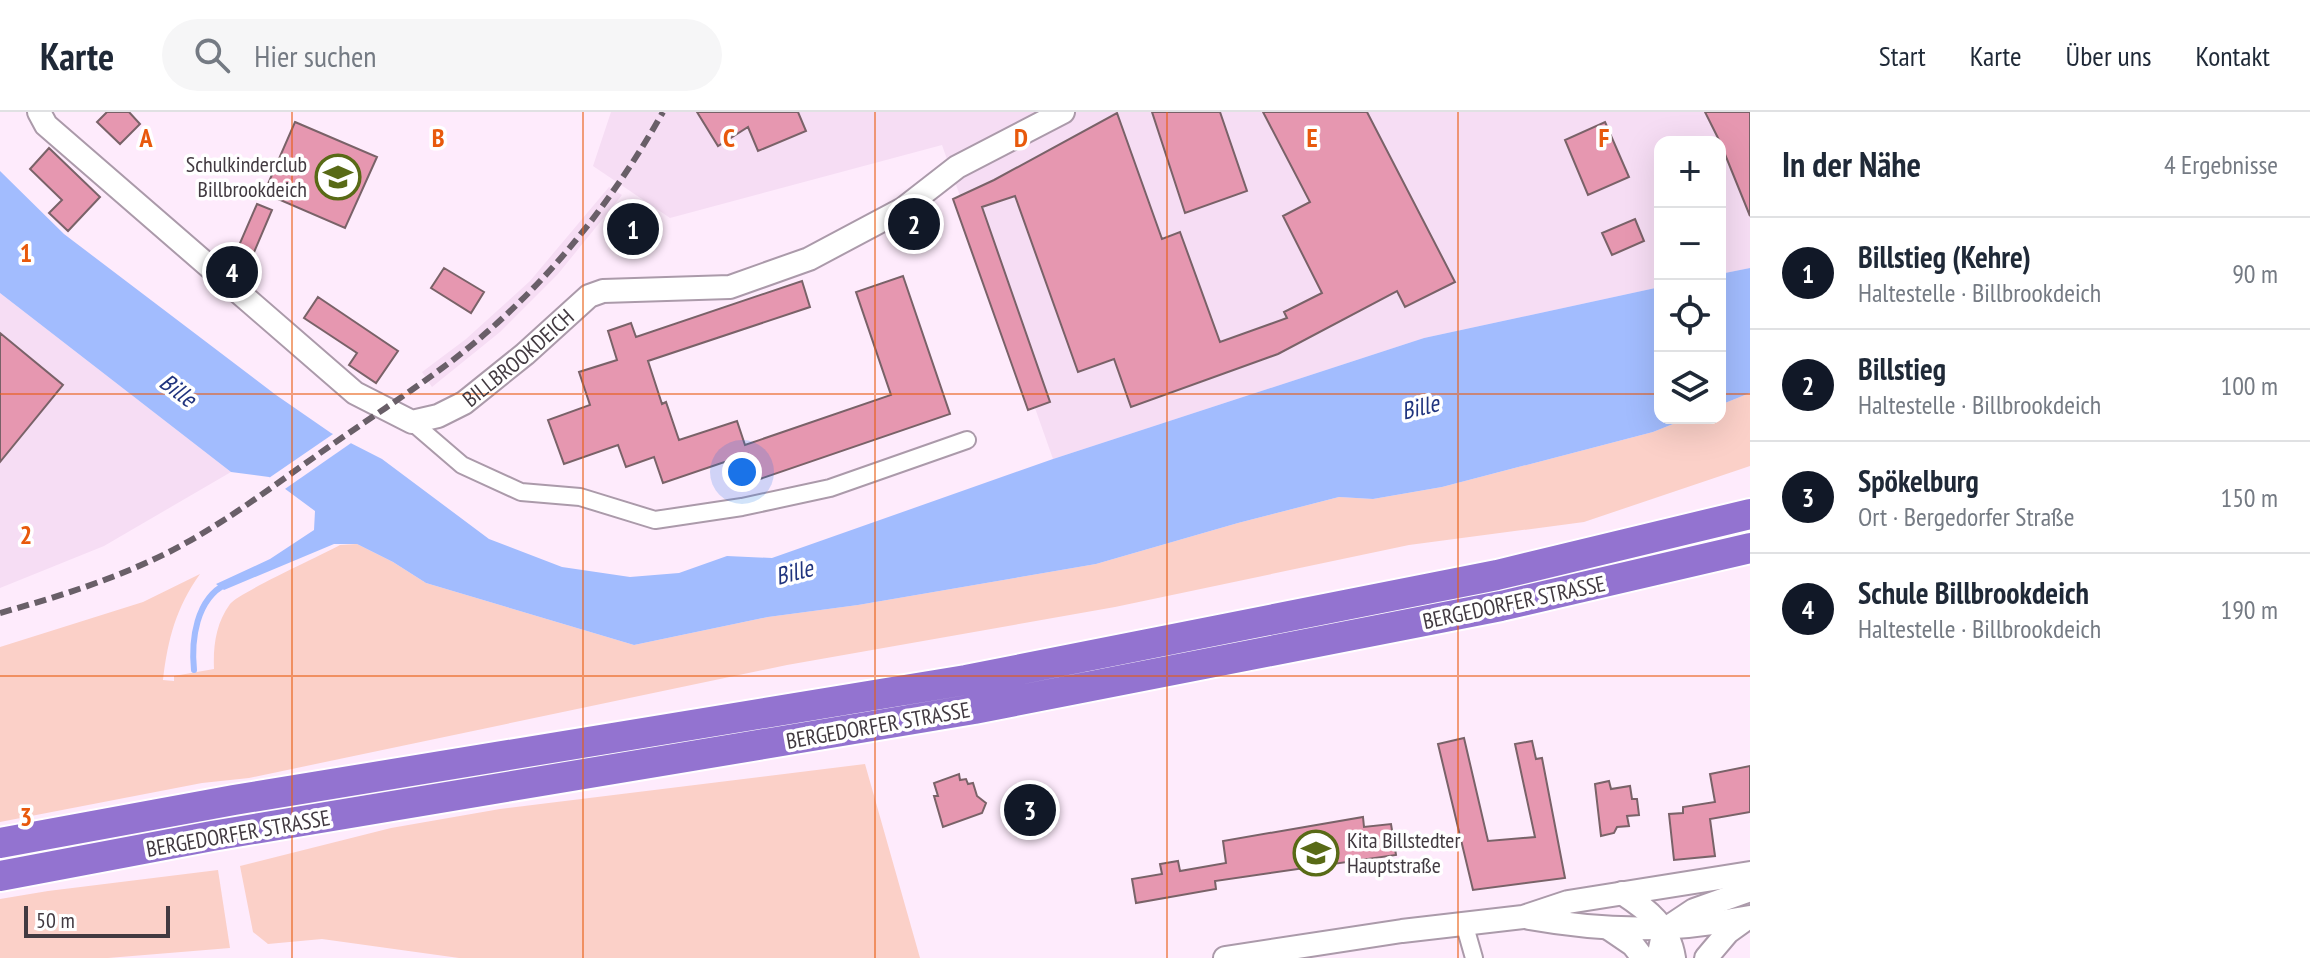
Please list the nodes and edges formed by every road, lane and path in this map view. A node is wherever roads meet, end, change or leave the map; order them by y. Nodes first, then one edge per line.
1 (39, 112) edge
2 (1063, 112) edge
3 (412, 422) junction
4 (967, 440) dead end
5 (1750, 514) edge
6 (1750, 548) edge
7 (0, 843) edge
8 (1750, 873) edge
9 (0, 876) edge
10 (1750, 890) edge
11 (1622, 893) junction
12 (1523, 917) junction
13 (1749, 918) edge
14 (1464, 923) junction
15 (1607, 928) junction
16 (1664, 930) junction
17 (1326, 951) edge
18 (1225, 958) edge
19 (1474, 958) edge
20 (1643, 958) edge
21 (1658, 958) edge
22 (1674, 958) edge
23 (1706, 958) edge

1 - 3 street
2 - 3 street, BILLBROOKDEICH
3 - 4 street
5 - 7 highway, BERGEDORFER STRASSE
6 - 9 highway, BERGEDORFER STRASSE
8 - 11 street
10 - 16 street
11 - 12 street
11 - 16 street
12 - 14 street
12 - 15 street
13 - 16 street
13 - 23 street
14 - 17 street
14 - 19 street
15 - 16 street
15 - 20 street
16 - 21 street
16 - 22 street
17 - 18 street

